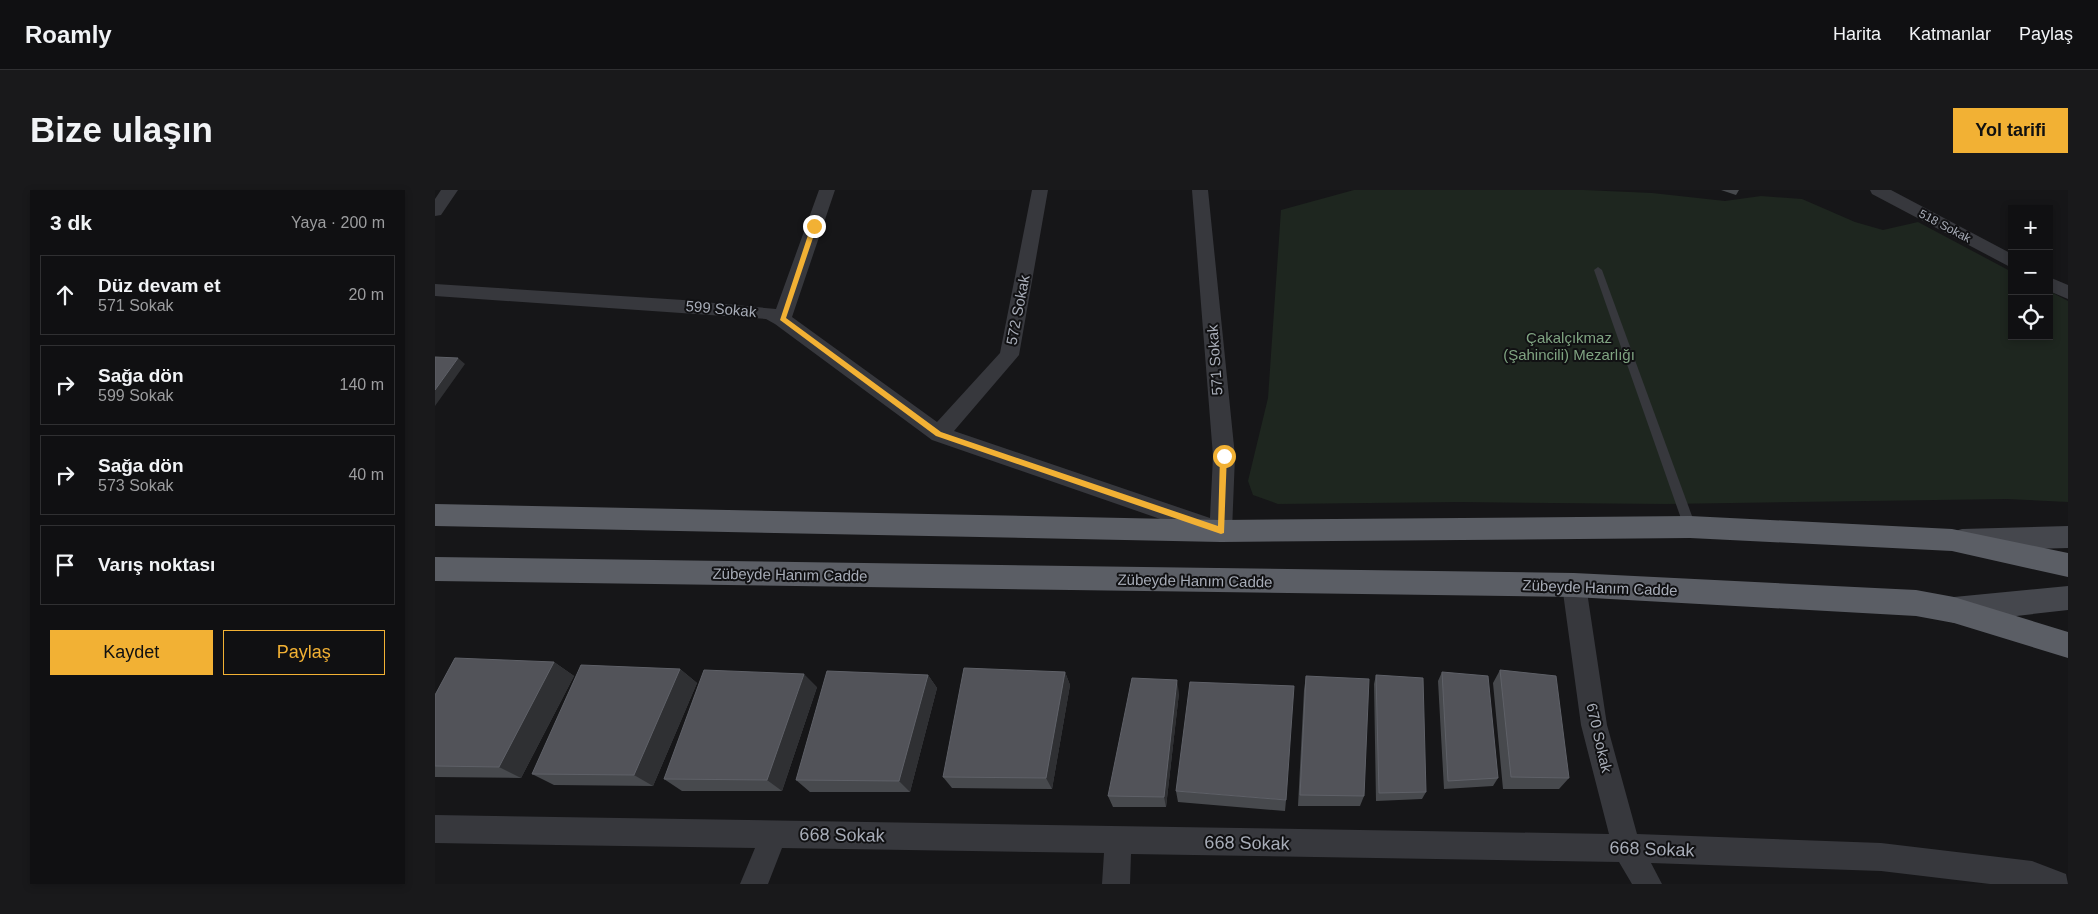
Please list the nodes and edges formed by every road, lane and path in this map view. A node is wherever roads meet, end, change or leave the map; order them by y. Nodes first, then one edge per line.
1 (450, 190) edge
2 (827, 190) edge
3 (1040, 190) edge
4 (1201, 190) edge
5 (1877, 190) edge
6 (1916, 190) edge
7 (1902, 203) junction
8 (435, 211) edge
9 (2008, 260) edge
10 (1598, 270) dead end
11 (2053, 284) edge
12 (435, 290) edge
13 (2068, 293) edge
14 (782, 319) junction
15 (939, 434) junction
16 (435, 515) edge
17 (1690, 527) junction
18 (1221, 531) junction
19 (2068, 537) edge
20 (1952, 540) junction
21 (2068, 565) edge
22 (435, 570) edge
23 (1574, 585) junction
24 (2068, 598) edge
25 (1954, 610) junction
26 (2068, 646) edge
27 (435, 829) edge
28 (774, 834) junction
29 (1119, 841) junction
30 (1627, 848) junction
31 (755, 884) edge
32 (1116, 884) edge
33 (1648, 884) edge
34 (2056, 884) edge

1 - 8 street
2 - 14 street
3 - 15 street, 572 Sokak
4 - 18 street, 571 Sokak
5 - 7 street, 518 Sokak
6 - 7 street
7 - 9 street, 518 Sokak
10 - 17 lane
11 - 13 street
12 - 14 street, 599 Sokak
14 - 15 street, 599 Sokak
15 - 18 street, 599 Sokak
16 - 18 highway
17 - 18 highway
17 - 20 highway
19 - 20 main road
20 - 21 highway
22 - 23 highway, Zübeyde Hanım Cadde
23 - 25 highway, Zübeyde Hanım Cadde
23 - 30 street, 670 Sokak
24 - 25 main road, Zübeyde Hanım Cadde
25 - 26 highway, Zübeyde Hanım Cadde
27 - 28 street, 668 Sokak
28 - 29 street, 668 Sokak
28 - 31 street
29 - 30 street, 668 Sokak
29 - 32 street
30 - 33 street, 670 Sokak
30 - 34 street, 668 Sokak

